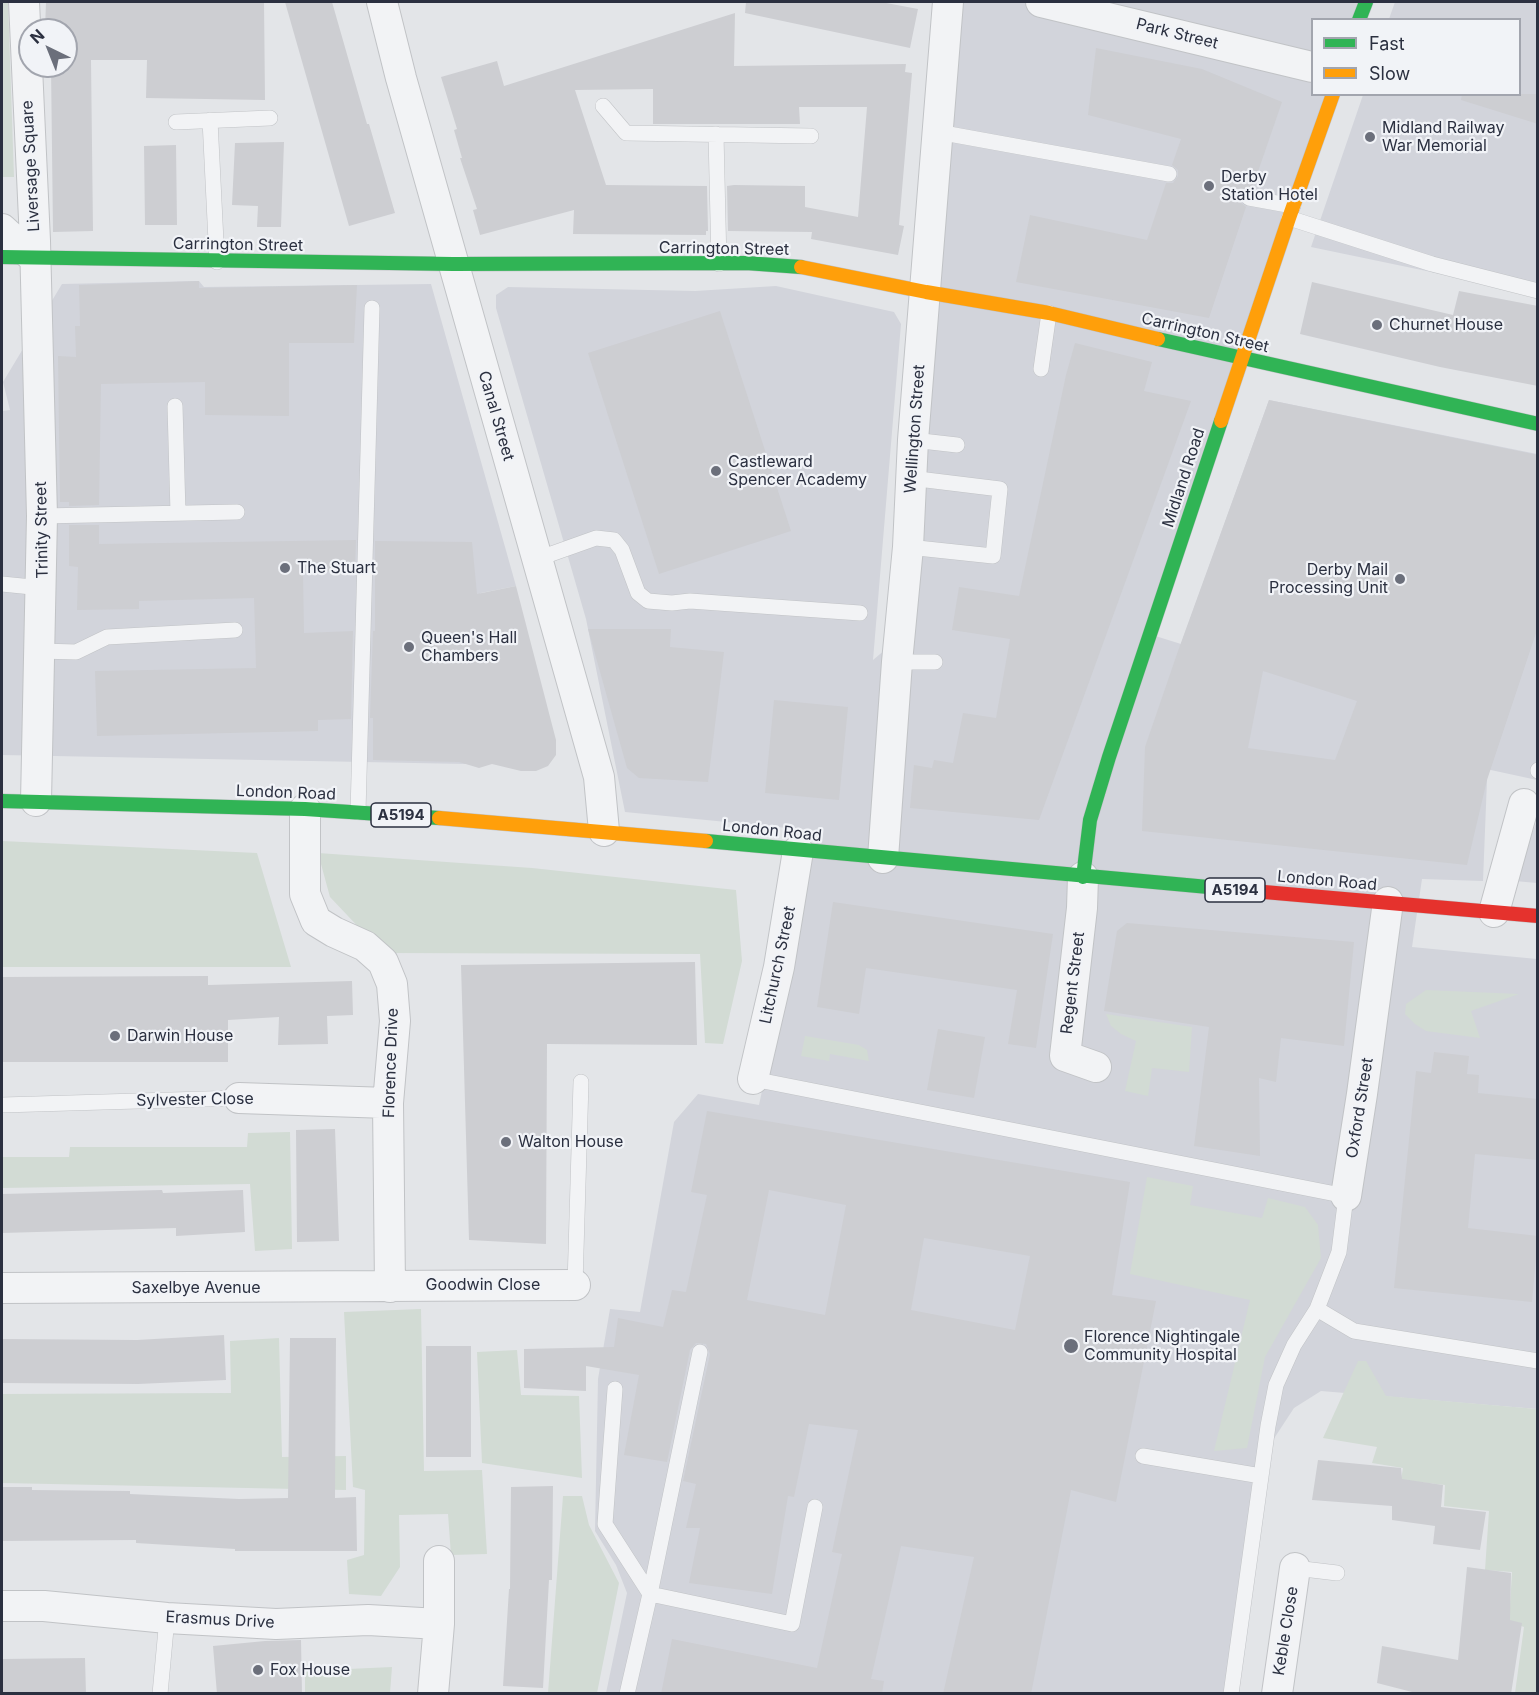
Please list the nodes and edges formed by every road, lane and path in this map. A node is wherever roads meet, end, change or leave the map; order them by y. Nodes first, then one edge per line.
1 (24, 2) edge
2 (382, 2) edge
3 (948, 2) edge
4 (1041, 2) edge
5 (1366, 2) edge
6 (1360, 18) edge
7 (1311, 67) edge
8 (1332, 96) edge
9 (603, 106) dead end
10 (270, 118) dead end
11 (210, 120) junction
12 (176, 122) dead end
13 (938, 132) junction
14 (716, 134) junction
15 (811, 136) dead end
16 (1170, 174) dead end
17 (1249, 198) dead end
18 (1291, 212) junction
19 (2, 228) edge
20 (2, 257) edge
21 (35, 259) junction
22 (217, 262) junction
23 (453, 264) junction
24 (719, 264) junction
25 (1538, 291) edge
26 (926, 292) junction
27 (372, 308) dead end
28 (1049, 313) junction
29 (1241, 359) junction
30 (1041, 369) dead end
31 (175, 406) dead end
32 (1538, 424) edge
33 (913, 440) junction
34 (957, 445) dead end
35 (910, 478) junction
36 (237, 512) dead end
37 (178, 513) junction
38 (42, 516) junction
39 (908, 547) junction
40 (537, 559) junction
41 (2, 584) edge
42 (42, 588) junction
43 (860, 612) dead end
44 (235, 630) dead end
45 (40, 651) junction
46 (897, 662) junction
47 (935, 662) dead end
48 (2, 801) edge
49 (36, 801) junction
50 (1524, 804) dead end
51 (305, 809) junction
52 (358, 812) junction
53 (604, 831) junction
54 (798, 850) junction
55 (883, 858) junction
56 (1083, 877) junction
57 (1388, 902) junction
58 (1494, 912) junction
59 (1538, 916) edge
60 (1096, 1066) dead end
61 (753, 1079) joint
62 (581, 1082) dead end
63 (239, 1098) joint
64 (388, 1103) junction
65 (2, 1105) edge
66 (1346, 1196) junction
67 (575, 1285) joint
68 (390, 1287) junction
69 (2, 1288) edge
70 (1317, 1309) junction
71 (700, 1352) dead end
72 (1538, 1361) edge
73 (615, 1389) dead end
74 (1143, 1456) dead end
75 (1261, 1476) junction
76 (815, 1507) dead end
77 (439, 1561) dead end
78 (1295, 1568) joint
79 (1337, 1573) dead end
80 (650, 1594) junction
81 (2, 1606) edge
82 (167, 1618) junction
83 (439, 1624) junction
84 (160, 1694) edge
85 (433, 1694) edge
86 (627, 1694) edge
87 (1231, 1694) edge
88 (1277, 1694) edge

1 - 21 street, Liversage Square
2 - 23 street, Canal Street
3 - 13 street, Wellington Street
4 - 7 street, Park Street
5 - 6 main road
8 - 18 main road, Midland Road
9 - 14 lane
10 - 11 lane
11 - 12 lane
11 - 22 lane
13 - 16 lane
13 - 26 street, Wellington Street
14 - 15 lane
14 - 24 lane
17 - 18 lane
18 - 25 lane
18 - 29 main road, Midland Road
19 - 21 street
20 - 21 main road, Carrington Street
21 - 22 main road, Carrington Street
21 - 38 street, Trinity Street
22 - 23 main road, Carrington Street
23 - 24 main road, Carrington Street
23 - 40 street, Canal Street
24 - 26 main road, Carrington Street
26 - 28 main road, Carrington Street
26 - 33 street, Wellington Street
27 - 52 lane
28 - 29 main road, Carrington Street
28 - 30 lane
29 - 32 main road, Carrington Street
29 - 56 main road, Midland Road
31 - 37 lane
33 - 34 lane
33 - 35 street, Wellington Street
35 - 39 street, Wellington Street
35 - 39 lane
36 - 37 lane
37 - 38 lane
38 - 42 street, Trinity Street
39 - 46 street, Wellington Street
40 - 43 lane
40 - 53 street, Canal Street
41 - 42 lane
42 - 45 street, Trinity Street
44 - 45 lane
45 - 49 street, Trinity Street
46 - 47 lane
46 - 55 street, Wellington Street
48 - 49 main road, London Road / A5194
49 - 51 main road, London Road / A5194
50 - 58 street
51 - 52 main road, London Road / A5194
51 - 64 street, Florence Drive
52 - 53 main road, London Road / A5194
53 - 54 main road, London Road / A5194
54 - 55 main road, London Road / A5194
54 - 61 street, Litchurch Street
55 - 56 main road, London Road / A5194
56 - 57 main road, London Road / A5194
56 - 60 street, Regent Street
57 - 58 main road, London Road / A5194
57 - 66 street, Oxford Street
58 - 59 main road, London Road / A5194
61 - 66 lane
62 - 67 lane
63 - 64 street, Sylvester Close
63 - 65 lane, Sylvester Close
64 - 68 street, Florence Drive
66 - 70 lane, Oxford Street
67 - 68 street, Goodwin Close
68 - 69 street, Saxelbye Avenue
70 - 72 lane
70 - 75 lane, Oxford Street
71 - 80 lane
73 - 80 lane
74 - 75 lane
75 - 87 lane, Oxford Street
76 - 80 lane
77 - 83 street
78 - 79 lane
78 - 88 street, Keble Close
80 - 86 lane
81 - 82 street, Erasmus Drive
82 - 83 street, Erasmus Drive
82 - 84 lane
83 - 85 street

